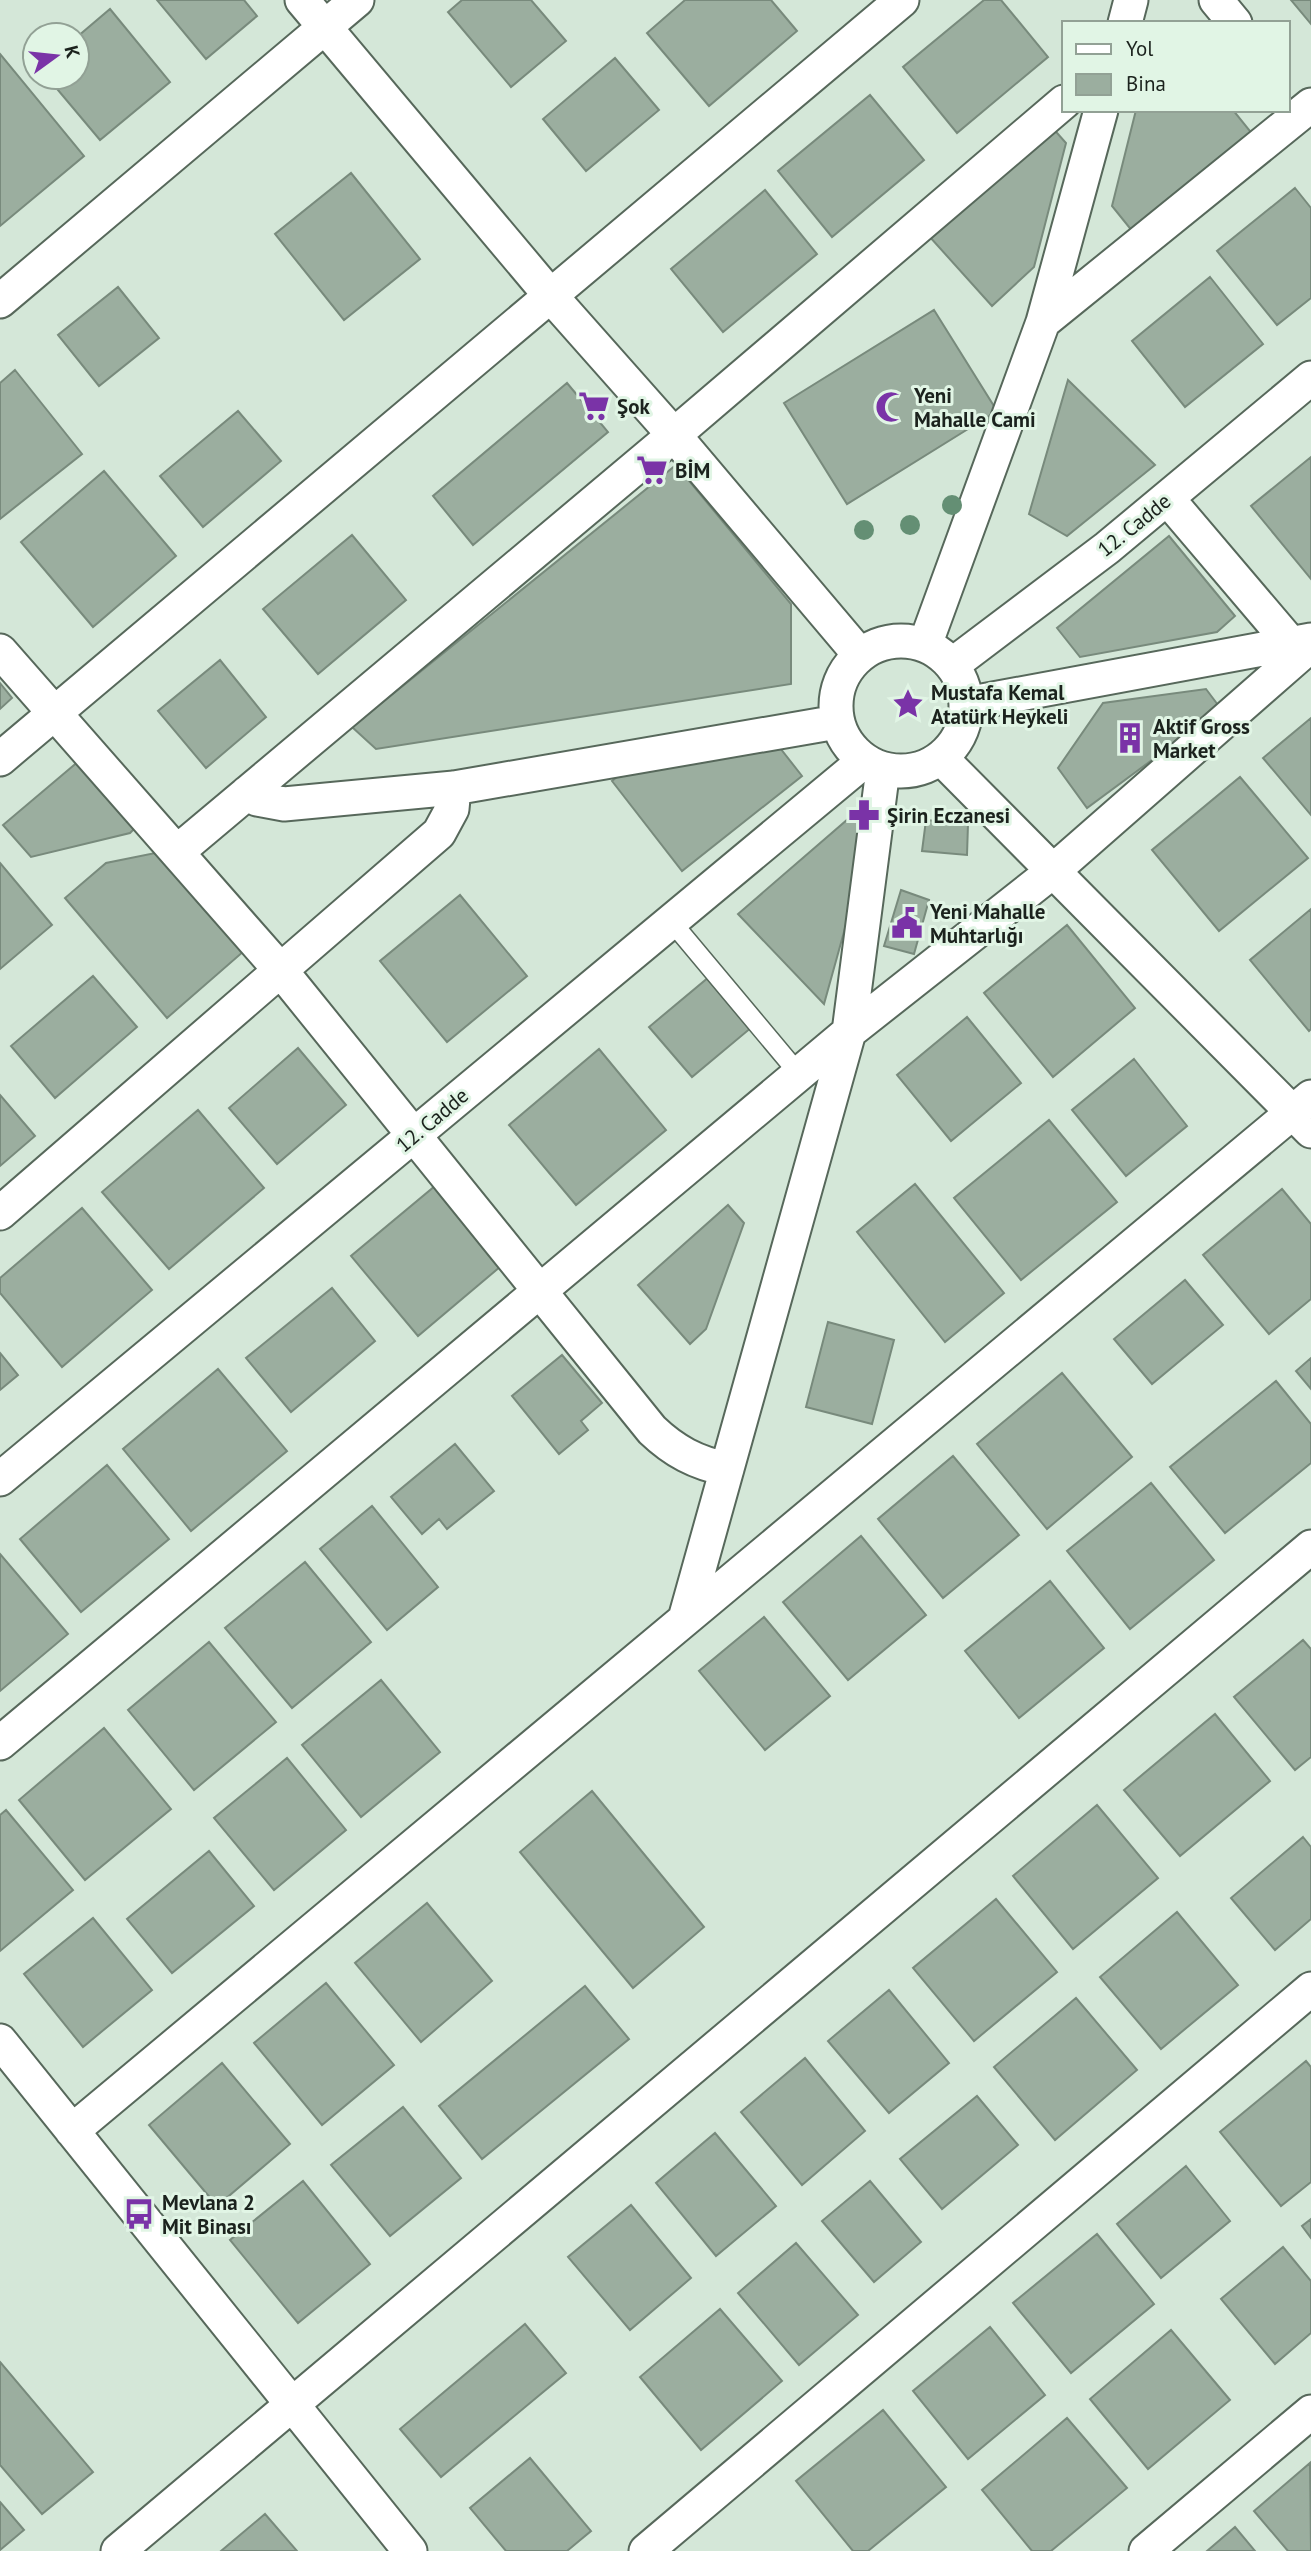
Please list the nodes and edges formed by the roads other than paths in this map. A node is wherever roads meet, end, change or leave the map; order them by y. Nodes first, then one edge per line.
1 (302, 0) edge
2 (356, 0) edge
3 (902, 0) edge
4 (1131, 0) edge
5 (1216, 0) edge
6 (1126, 21) edge
7 (1233, 21) edge
8 (325, 27) junction
9 (1304, 103) edge
10 (1062, 104) edge
11 (1100, 112) edge
12 (549, 295) junction
13 (0, 301) edge
14 (1043, 322) junction
15 (1311, 378) edge
16 (674, 435) junction
17 (1167, 498) junction
18 (1304, 643) edge
19 (925, 645) junction
20 (0, 651) edge
21 (860, 654) junction
22 (952, 665) junction
23 (966, 704) junction
24 (55, 713) junction
25 (837, 722) junction
26 (941, 758) junction
27 (0, 759) edge
28 (874, 765) junction
29 (454, 788) junction
30 (247, 793) junction
31 (177, 852) junction
32 (1052, 872) junction
33 (671, 921) junction
34 (282, 972) junction
35 (849, 1032) junction
36 (799, 1074) junction
37 (1305, 1113) edge
38 (412, 1136) junction
39 (0, 1213) edge
40 (539, 1293) junction
41 (727, 1469) junction
42 (0, 1479) edge
43 (1311, 1548) edge
44 (685, 1619) junction
45 (0, 1743) edge
46 (1311, 1989) edge
47 (0, 2041) edge
48 (72, 2131) junction
49 (292, 2406) junction
50 (1311, 2412) edge
51 (118, 2551) edge
52 (410, 2551) edge
53 (646, 2551) edge
54 (1146, 2551) edge

1 - 8 street
2 - 8 street
3 - 12 street
4 - 6 street
5 - 7 street
8 - 12 street
8 - 13 street
9 - 14 street
10 - 16 street
11 - 14 street
12 - 16 street
12 - 24 street
14 - 19 street
15 - 17 street, 12. Cadde
16 - 21 street
16 - 30 street
17 - 18 street
17 - 22 street, 12. Cadde
18 - 23 street
18 - 32 street
19 - 21 street
19 - 22 street
20 - 24 street
21 - 25 street
22 - 23 street
23 - 26 street
24 - 27 street
24 - 31 street
25 - 28 street
25 - 29 street
26 - 28 street
26 - 32 street
28 - 33 street, 12. Cadde
28 - 35 street
29 - 30 street
29 - 34 street
30 - 31 street
31 - 34 street
32 - 35 street
32 - 37 street
33 - 36 lane
33 - 38 street, 12. Cadde
34 - 38 street
34 - 39 street
35 - 36 street
35 - 41 street
36 - 40 street
37 - 44 street
38 - 40 street
38 - 42 street, 12. Cadde
40 - 41 street
40 - 45 street
41 - 44 street
43 - 49 street
44 - 48 street
46 - 53 street
47 - 48 street
48 - 49 street
49 - 51 street
49 - 52 street
50 - 54 street

